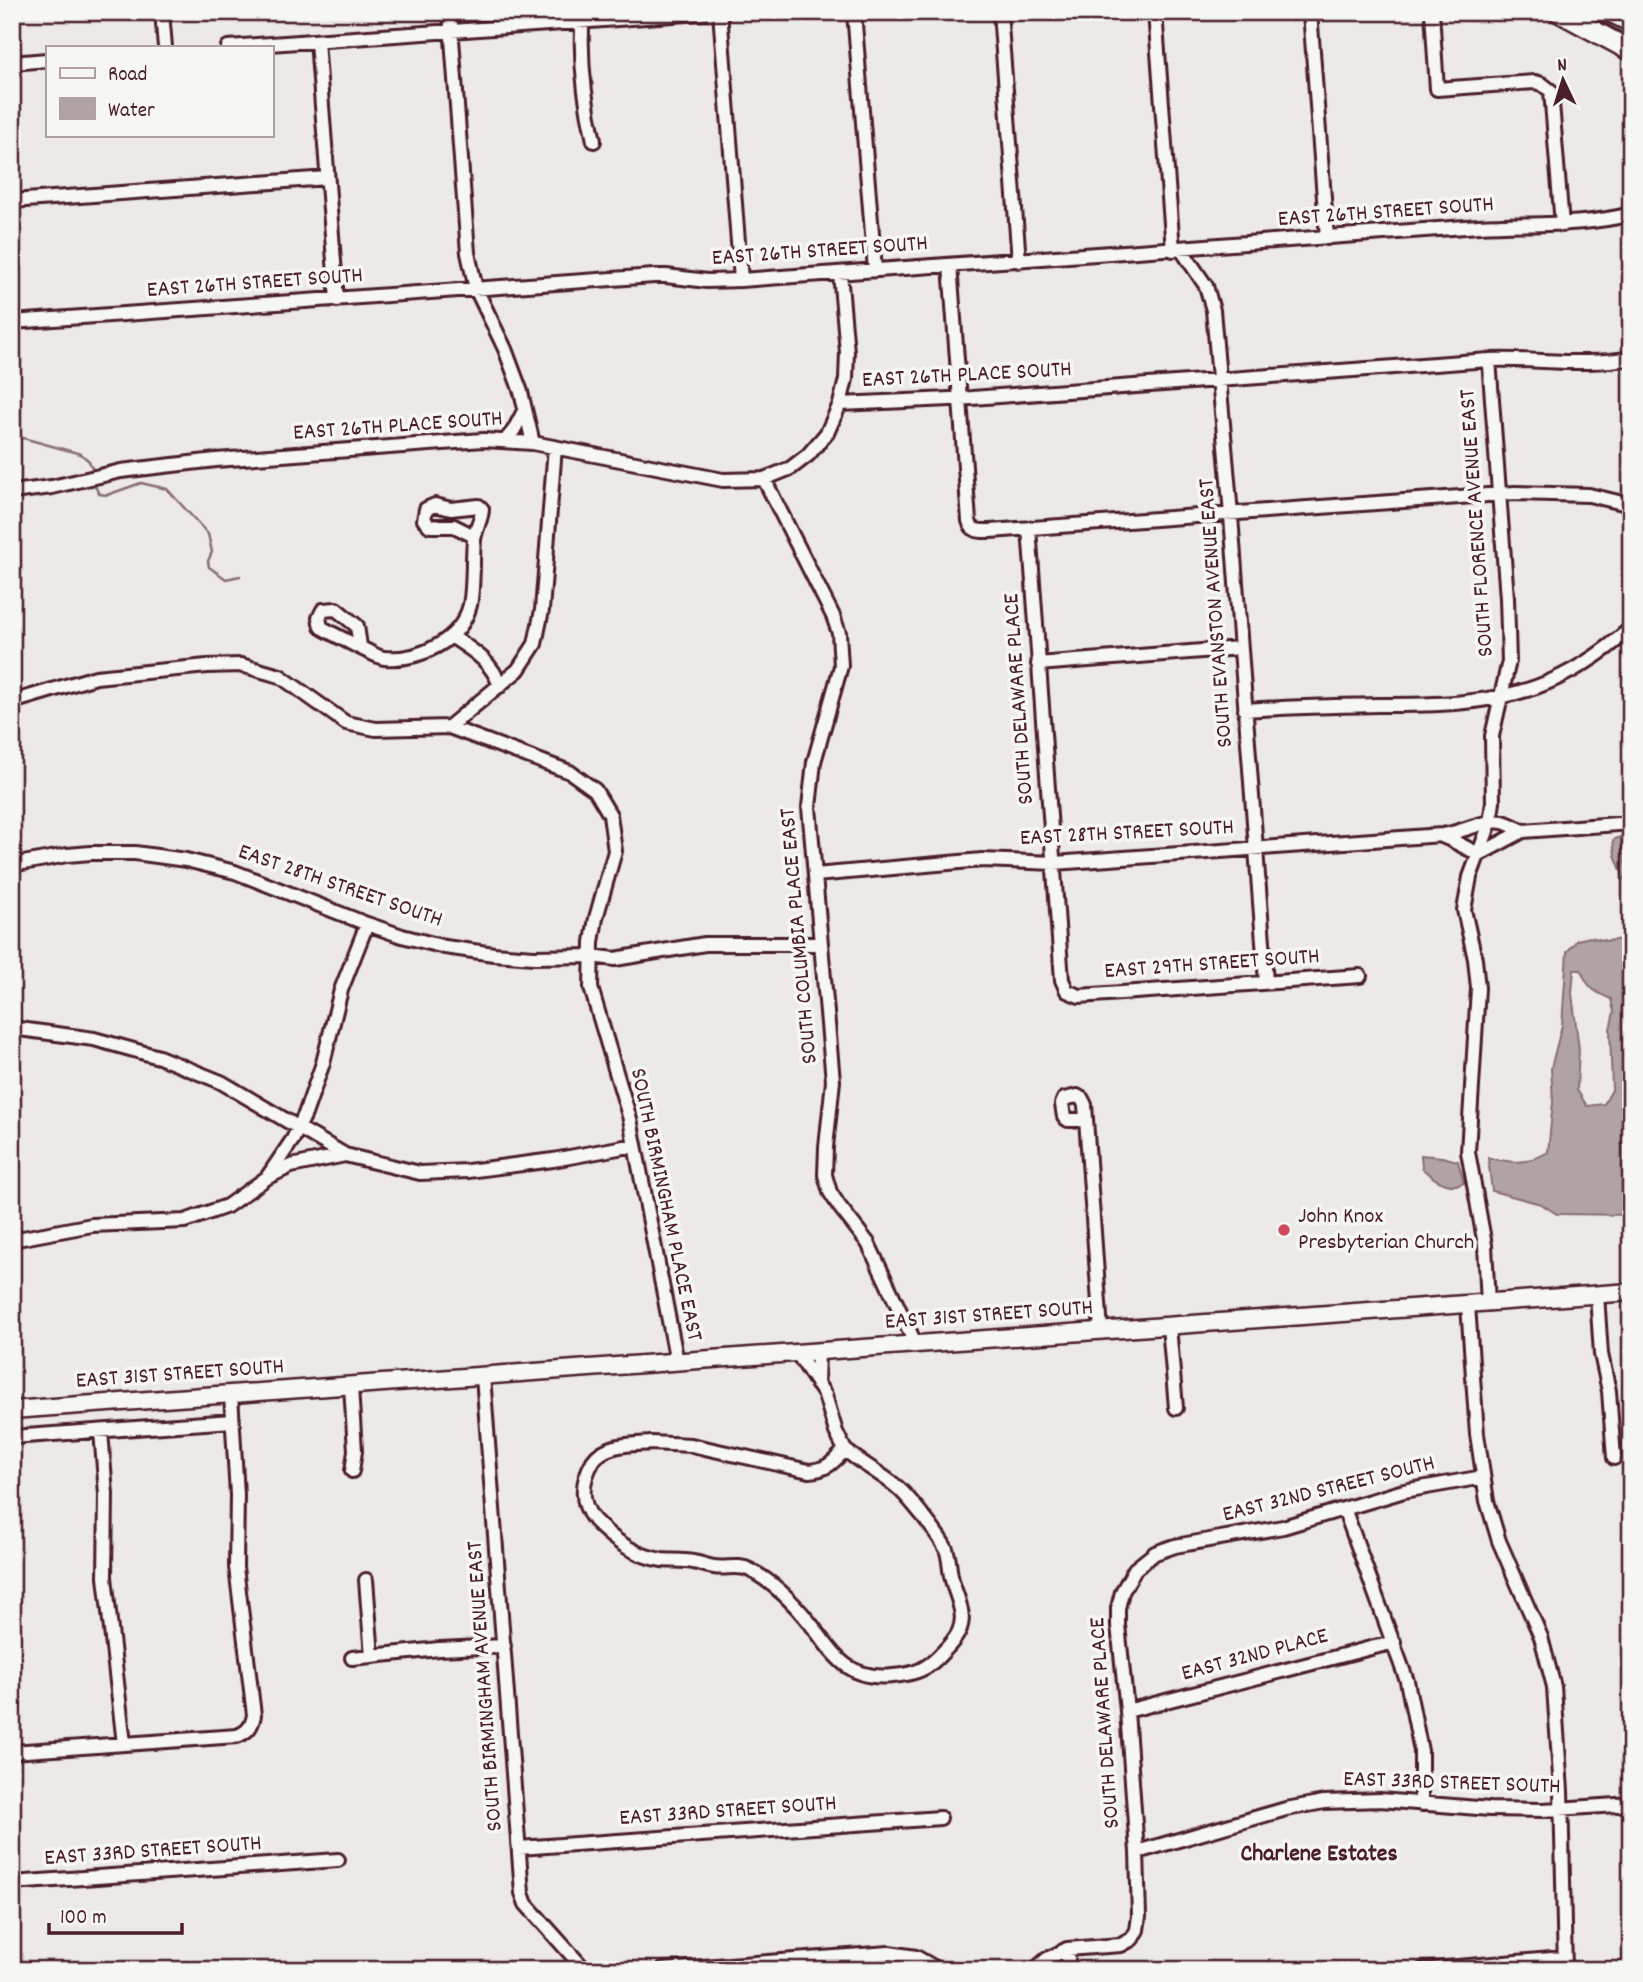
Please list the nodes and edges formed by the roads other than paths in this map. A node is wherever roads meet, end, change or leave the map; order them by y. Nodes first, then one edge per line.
1 (162, 12) edge
2 (450, 12) edge
3 (718, 12) edge
4 (854, 12) edge
5 (1000, 12) edge
6 (1155, 12) edge
7 (1310, 12) edge
8 (1432, 12) edge
9 (1559, 12) edge
10 (1611, 12) edge
11 (583, 17) edge
12 (1631, 22) edge
13 (451, 31) junction
14 (317, 41) junction
15 (165, 46) edge
16 (243, 46) edge
17 (1631, 51) edge
18 (46, 60) edge
19 (12, 63) edge
20 (594, 141) dead end
21 (327, 178) junction
22 (12, 201) edge
23 (1631, 214) edge
24 (1562, 225) junction
25 (1327, 238) junction
26 (1177, 249) junction
27 (1019, 261) junction
28 (950, 265) junction
29 (875, 270) junction
30 (841, 273) junction
31 (741, 280) junction
32 (476, 289) junction
33 (337, 300) junction
34 (12, 322) edge
35 (1631, 358) edge
36 (1489, 360) junction
37 (1219, 380) junction
38 (960, 398) junction
39 (840, 404) junction
40 (524, 411) junction
41 (506, 440) junction
42 (533, 443) junction
43 (555, 447) junction
44 (764, 479) junction
45 (12, 492) edge
46 (1499, 494) junction
47 (1631, 505) edge
48 (1231, 514) junction
49 (1029, 528) junction
50 (474, 536) junction
51 (1631, 628) edge
52 (451, 635) junction
53 (360, 646) dead end
54 (1240, 648) junction
55 (1038, 664) junction
56 (500, 686) junction
57 (1500, 697) junction
58 (12, 702) edge
59 (472, 710) junction
60 (1244, 710) junction
61 (449, 727) junction
62 (475, 736) junction
63 (1490, 823) junction
64 (1631, 823) edge
65 (1523, 831) junction
66 (1442, 835) junction
67 (1255, 848) junction
68 (1480, 855) junction
69 (1054, 863) junction
70 (12, 865) edge
71 (815, 875) junction
72 (367, 924) junction
73 (821, 944) junction
74 (591, 956) junction
75 (1360, 976) dead end
76 (1265, 982) junction
77 (1067, 991) joint
78 (12, 1028) edge
79 (1086, 1120) dead end
80 (299, 1128) junction
81 (635, 1145) junction
82 (345, 1155) junction
83 (268, 1177) junction
84 (12, 1240) edge
85 (1631, 1292) edge
86 (1597, 1295) junction
87 (1488, 1304) junction
88 (1468, 1305) junction
89 (1169, 1326) junction
90 (1101, 1331) junction
91 (916, 1345) junction
92 (818, 1352) junction
93 (797, 1353) junction
94 (677, 1362) junction
95 (483, 1376) junction
96 (817, 1384) junction
97 (351, 1386) junction
98 (230, 1395) junction
99 (1176, 1408) dead end
100 (12, 1410) edge
101 (232, 1421) junction
102 (101, 1431) junction
103 (12, 1437) edge
104 (845, 1450) junction
105 (1614, 1458) dead end
106 (352, 1471) dead end
107 (1483, 1477) junction
108 (1345, 1511) junction
109 (366, 1580) dead end
110 (1122, 1592) joint
111 (1394, 1642) junction
112 (504, 1646) junction
113 (372, 1656) junction
114 (352, 1658) dead end
115 (1127, 1711) junction
116 (124, 1744) junction
117 (12, 1752) edge
118 (1421, 1804) junction
119 (1631, 1804) edge
120 (1561, 1809) junction
121 (940, 1818) dead end
122 (519, 1848) junction
123 (1137, 1852) junction
124 (338, 1860) dead end
125 (12, 1883) edge
126 (1067, 1949) junction
127 (1564, 1964) edge
128 (585, 1970) edge
129 (662, 1970) edge
130 (939, 1970) edge
131 (1034, 1970) edge
132 (1069, 1970) edge
133 (1422, 1970) edge

1 - 15 street
2 - 13 street
3 - 11 street
3 - 31 street
4 - 29 street
5 - 27 street
6 - 26 street
7 - 25 street
8 - 24 street
9 - 17 highway
10 - 12 highway
11 - 13 street
11 - 20 street
13 - 14 street
13 - 32 street
14 - 16 street
14 - 21 street
18 - 19 street
21 - 22 street
21 - 33 street
23 - 24 street, EAST 26TH STREET SOUTH
24 - 25 street, EAST 26TH STREET SOUTH
25 - 26 street, EAST 26TH STREET SOUTH
26 - 27 street, EAST 26TH STREET SOUTH
26 - 37 street, SOUTH EVANSTON AVENUE EAST
27 - 28 street, EAST 26TH STREET SOUTH
28 - 29 street, EAST 26TH STREET SOUTH
28 - 38 street
29 - 30 street, EAST 26TH STREET SOUTH
30 - 31 street, EAST 26TH STREET SOUTH
30 - 39 street
31 - 32 street, EAST 26TH STREET SOUTH
32 - 33 street, EAST 26TH STREET SOUTH
32 - 40 street
33 - 34 street, EAST 26TH STREET SOUTH
35 - 36 street, EAST 26TH PLACE SOUTH
36 - 37 street, EAST 26TH PLACE SOUTH
36 - 46 street, SOUTH FLORENCE AVENUE EAST
37 - 38 street, EAST 26TH PLACE SOUTH
37 - 48 street, SOUTH EVANSTON AVENUE EAST
38 - 39 street, EAST 26TH PLACE SOUTH
38 - 49 street
39 - 44 street, EAST 26TH PLACE SOUTH
40 - 41 street
40 - 42 street
41 - 42 street, EAST 26TH PLACE SOUTH
41 - 45 street, EAST 26TH PLACE SOUTH
42 - 43 street, EAST 26TH PLACE SOUTH
43 - 44 street, EAST 26TH PLACE SOUTH
43 - 56 street
44 - 71 street, SOUTH COLUMBIA PLACE EAST
46 - 47 street
46 - 48 street
46 - 57 street, SOUTH FLORENCE AVENUE EAST
48 - 49 street
48 - 54 street, SOUTH EVANSTON AVENUE EAST
49 - 55 street, SOUTH DELAWARE PLACE
50 - 50 street
50 - 52 street
51 - 57 street
52 - 53 street
52 - 56 street
54 - 55 street
54 - 60 street, SOUTH EVANSTON AVENUE EAST
55 - 69 street, SOUTH DELAWARE PLACE
56 - 59 street
57 - 60 street
57 - 63 street, SOUTH FLORENCE AVENUE EAST
58 - 61 street
59 - 61 street
59 - 62 street
60 - 67 street, SOUTH EVANSTON AVENUE EAST
61 - 62 street, SOUTH BIRMINGHAM PLACE EAST
62 - 74 street, SOUTH BIRMINGHAM PLACE EAST
63 - 65 street, EAST 28TH STREET SOUTH
63 - 66 street, EAST 28TH STREET SOUTH
63 - 68 street, SOUTH FLORENCE AVENUE EAST
64 - 65 street, EAST 28TH STREET SOUTH
65 - 68 street, EAST 28TH STREET SOUTH
66 - 67 street, EAST 28TH STREET SOUTH
66 - 68 street
67 - 69 street, EAST 28TH STREET SOUTH
67 - 76 street, SOUTH EVANSTON AVENUE EAST
68 - 87 street, SOUTH FLORENCE AVENUE EAST
69 - 71 street, EAST 28TH STREET SOUTH
69 - 77 street, SOUTH DELAWARE PLACE
70 - 72 street, EAST 28TH STREET SOUTH
71 - 73 street, SOUTH COLUMBIA PLACE EAST
72 - 74 street, EAST 28TH STREET SOUTH
72 - 80 street
73 - 74 street, EAST 28TH STREET SOUTH
73 - 91 street, SOUTH COLUMBIA PLACE EAST
74 - 81 street, SOUTH BIRMINGHAM PLACE EAST
75 - 76 street, EAST 29TH STREET SOUTH
76 - 77 street, EAST 29TH STREET SOUTH
78 - 80 street
79 - 90 street
80 - 82 street
80 - 83 street
81 - 82 street
81 - 94 street, SOUTH BIRMINGHAM PLACE EAST
82 - 83 street
83 - 84 street
85 - 86 main road, EAST 31ST STREET SOUTH
86 - 87 main road, EAST 31ST STREET SOUTH
86 - 105 street
87 - 88 main road, EAST 31ST STREET SOUTH
88 - 89 main road, EAST 31ST STREET SOUTH
88 - 107 street
89 - 90 main road, EAST 31ST STREET SOUTH
89 - 99 street
90 - 91 main road, EAST 31ST STREET SOUTH
91 - 92 main road, EAST 31ST STREET SOUTH
92 - 93 main road, EAST 31ST STREET SOUTH
92 - 96 street
93 - 94 main road, EAST 31ST STREET SOUTH
93 - 96 street
94 - 95 main road, EAST 31ST STREET SOUTH
95 - 97 main road, EAST 31ST STREET SOUTH
95 - 112 street, SOUTH BIRMINGHAM AVENUE EAST
96 - 104 street
97 - 98 main road, EAST 31ST STREET SOUTH
97 - 106 street
98 - 100 main road, EAST 31ST STREET SOUTH
98 - 101 street
101 - 102 street
101 - 116 street
102 - 103 street
102 - 116 street
104 - 104 street
107 - 108 street, EAST 32ND STREET SOUTH
107 - 120 street
108 - 110 street, EAST 32ND STREET SOUTH
108 - 111 street
109 - 113 street
110 - 115 street, SOUTH DELAWARE PLACE
111 - 115 street, EAST 32ND PLACE
111 - 118 street
112 - 113 street
112 - 122 street, SOUTH BIRMINGHAM AVENUE EAST
113 - 114 street
115 - 123 street, SOUTH DELAWARE PLACE
116 - 117 street
118 - 120 street, EAST 33RD STREET SOUTH
118 - 123 street, EAST 33RD STREET SOUTH
119 - 120 street, EAST 33RD STREET SOUTH
120 - 127 street
121 - 122 street, EAST 33RD STREET SOUTH
122 - 128 street, SOUTH BIRMINGHAM AVENUE EAST
123 - 126 street
124 - 125 street, EAST 33RD STREET SOUTH
126 - 131 street
126 - 132 street
127 - 133 street
129 - 130 street

